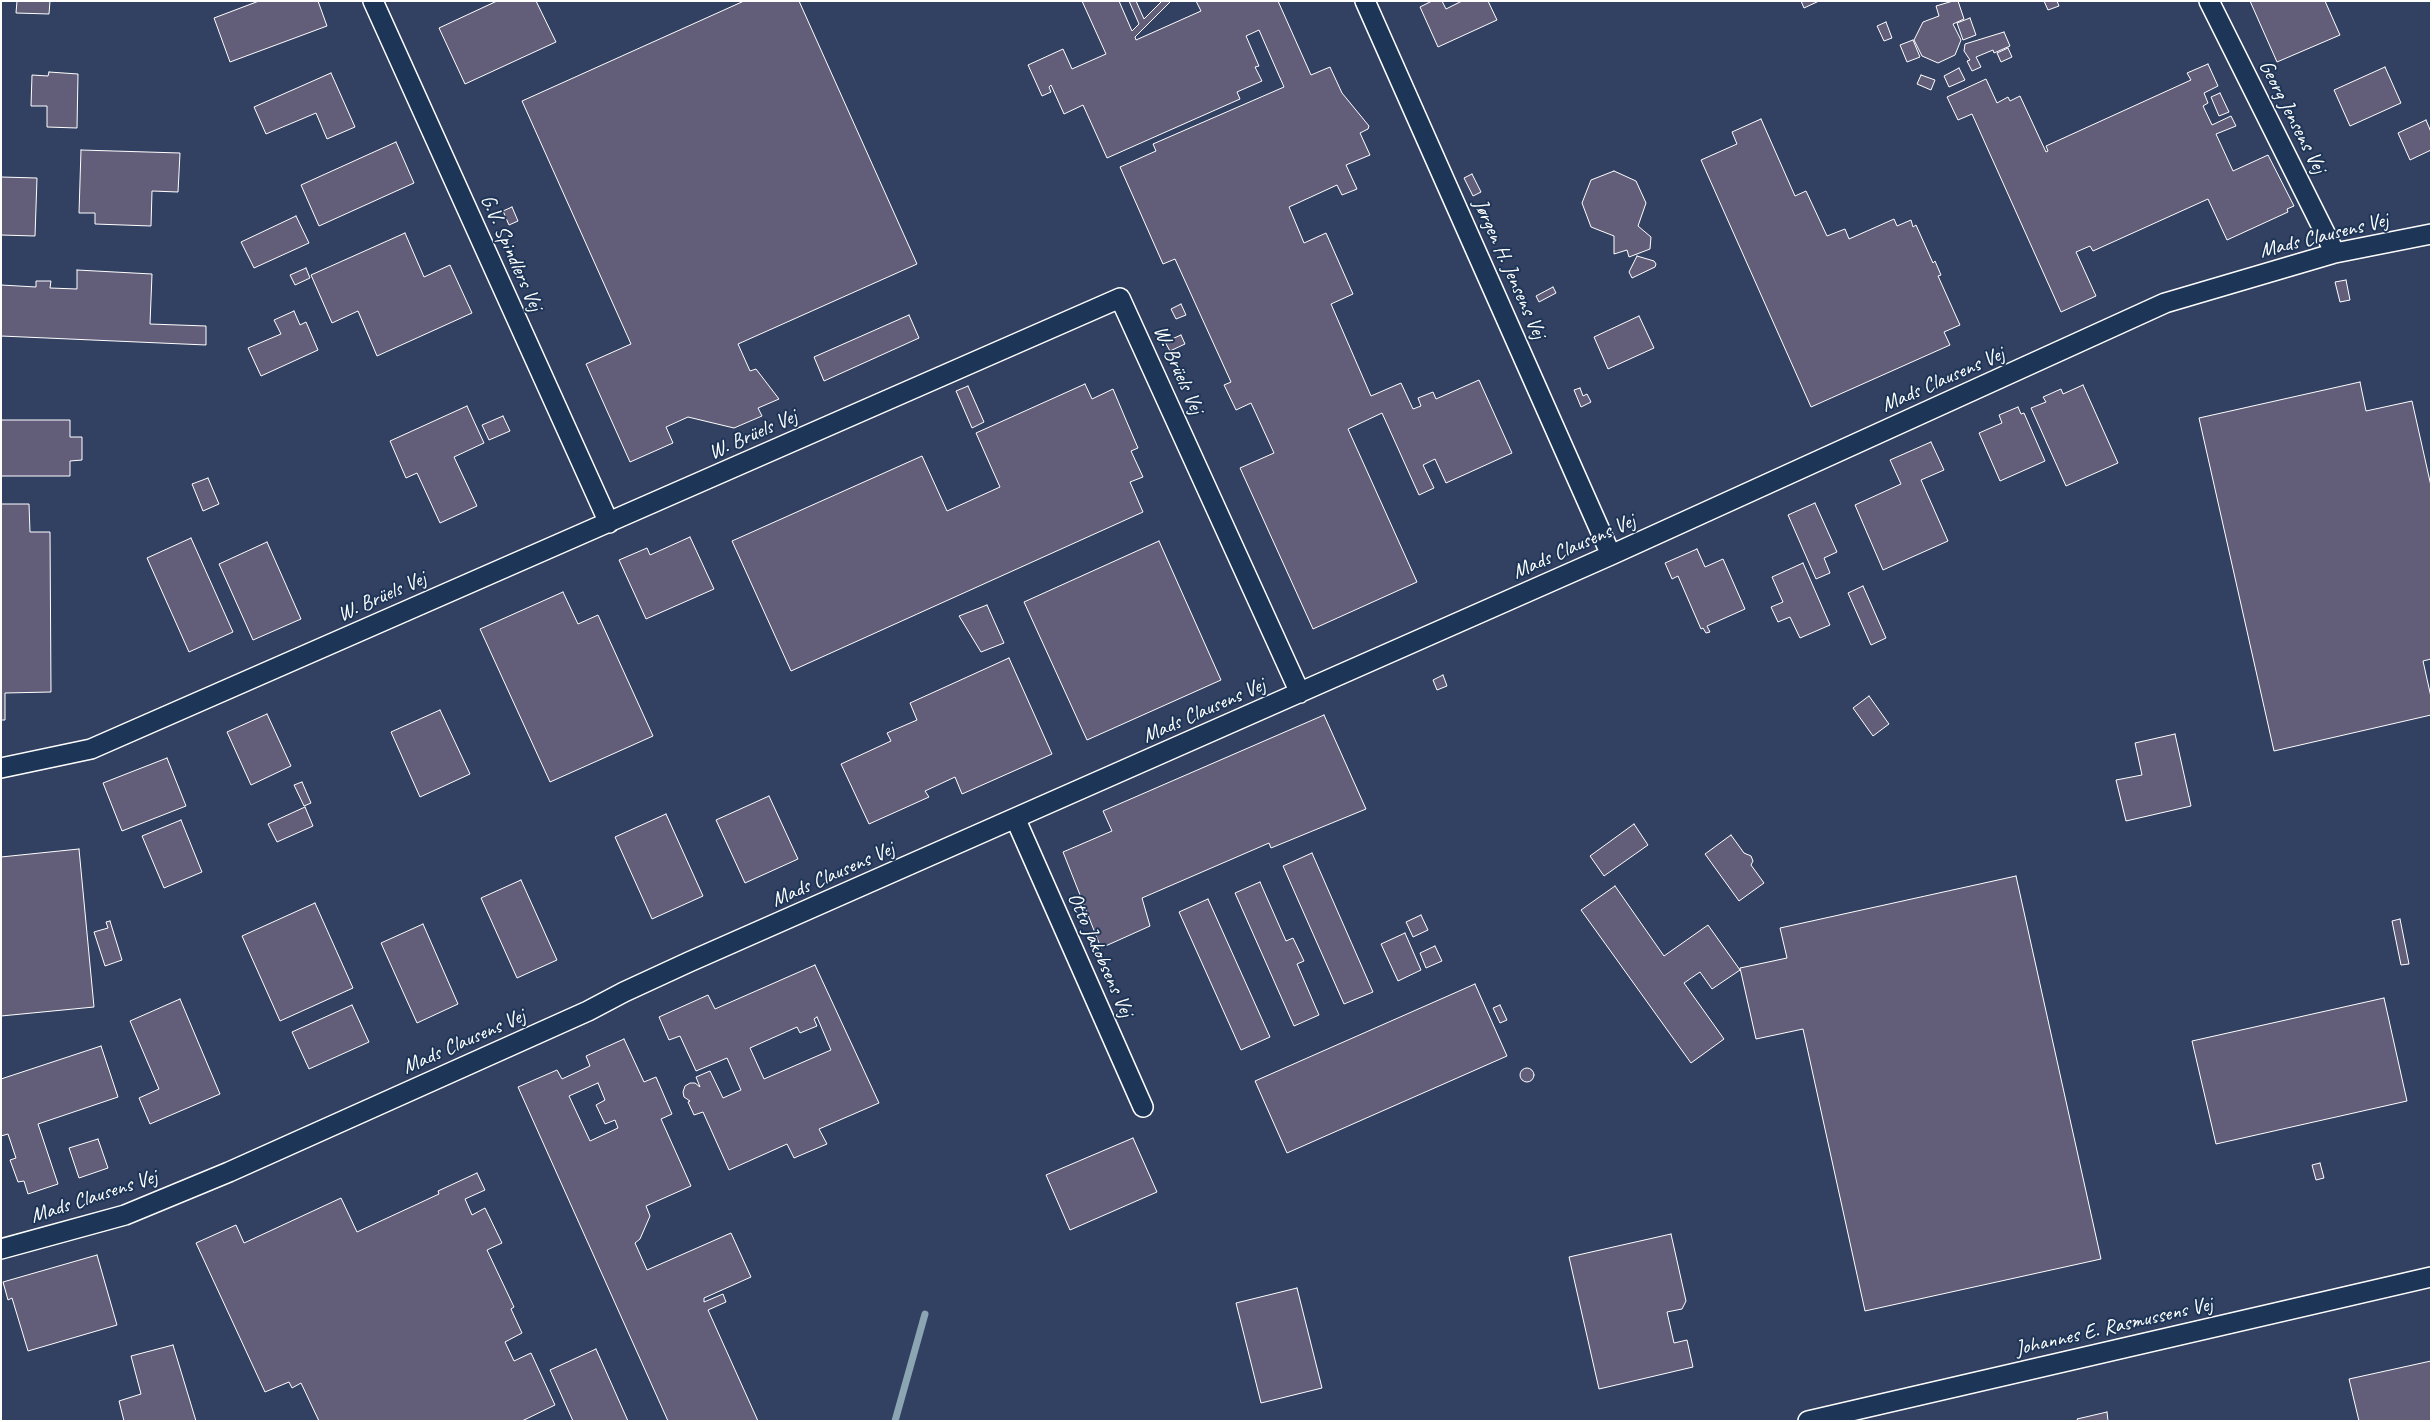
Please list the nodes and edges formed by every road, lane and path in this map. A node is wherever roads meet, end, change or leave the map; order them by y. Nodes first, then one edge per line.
1 (373, 1) edge
2 (1365, 1) edge
3 (2208, 1) edge
4 (2431, 234) edge
5 (2335, 253) junction
6 (609, 523) junction
7 (1611, 555) junction
8 (1300, 693) junction
9 (1, 768) edge
10 (1016, 820) junction
11 (1143, 1107) dead end
12 (1, 1249) edge
13 (2431, 1277) edge
14 (1808, 1421) edge

1 - 6 street, G.V. Spindlers Vej
2 - 7 street, Jørgen H. Jensens Vej
3 - 5 street, Georg Jensens Vej
4 - 5 street, Mads Clausens Vej
5 - 7 street, Mads Clausens Vej
6 - 8 street, W. Brüels Vej
6 - 9 street, W. Brüels Vej
7 - 8 street, Mads Clausens Vej
8 - 10 street, Mads Clausens Vej
10 - 11 street, Otto Jakobsens Vej
10 - 12 street, Mads Clausens Vej
13 - 14 street, Johannes E. Rasmussens Vej

